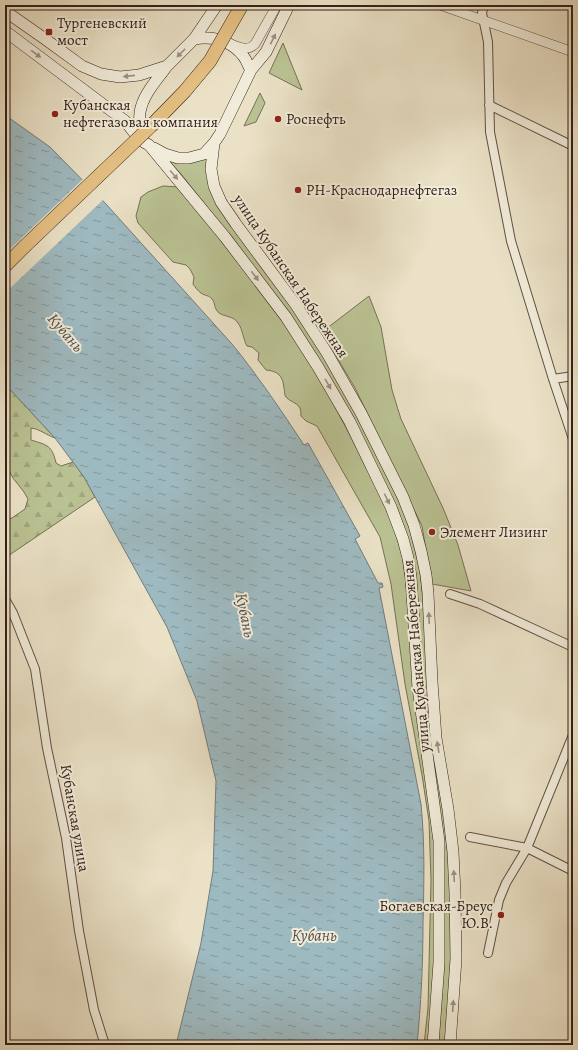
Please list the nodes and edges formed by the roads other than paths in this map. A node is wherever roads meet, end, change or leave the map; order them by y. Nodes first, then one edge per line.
1 (217, 5) edge
2 (242, 5) edge
3 (277, 5) edge
4 (289, 5) edge
5 (440, 5) edge
6 (484, 5) edge
7 (284, 10) edge
8 (5, 11) edge
9 (484, 20) junction
10 (5, 31) edge
11 (194, 39) junction
12 (227, 43) junction
13 (573, 52) edge
14 (167, 66) junction
15 (251, 70) junction
16 (489, 105) junction
17 (144, 142) junction
18 (214, 144) junction
19 (573, 146) edge
20 (5, 266) edge
21 (573, 376) edge
22 (553, 379) junction
23 (573, 439) edge
24 (450, 594) dead end
25 (5, 599) edge
26 (573, 647) edge
27 (573, 735) edge
28 (470, 837) dead end
29 (527, 848) junction
30 (573, 871) edge
31 (488, 954) dead end
32 (105, 1045) edge
33 (433, 1045) edge
34 (450, 1045) edge

1 - 11 main road
2 - 20 highway, bridge
3 - 12 street
4 - 7 main road, улица Кубанская Набережная
5 - 9 street
6 - 9 street
15 -> 7 main road, улица Кубанская Набережная
14 -> 8 main road
9 - 13 street
9 - 16 street
10 -> 17 main road, улица Кубанская Набережная
11 - 12 main road
11 -> 14 main road
12 - 15 main road
14 - 17 main road
15 - 18 main road, улица Кубанская Набережная
16 - 19 street
16 - 22 street
17 - 18 main road
17 -> 33 main road, улица Кубанская Набережная
34 -> 18 main road, улица Кубанская Набережная
21 - 22 street
22 - 23 street
24 - 26 street
25 - 32 street, Кубанская улица
27 - 29 street
28 - 29 street
29 - 30 street
29 - 31 street

